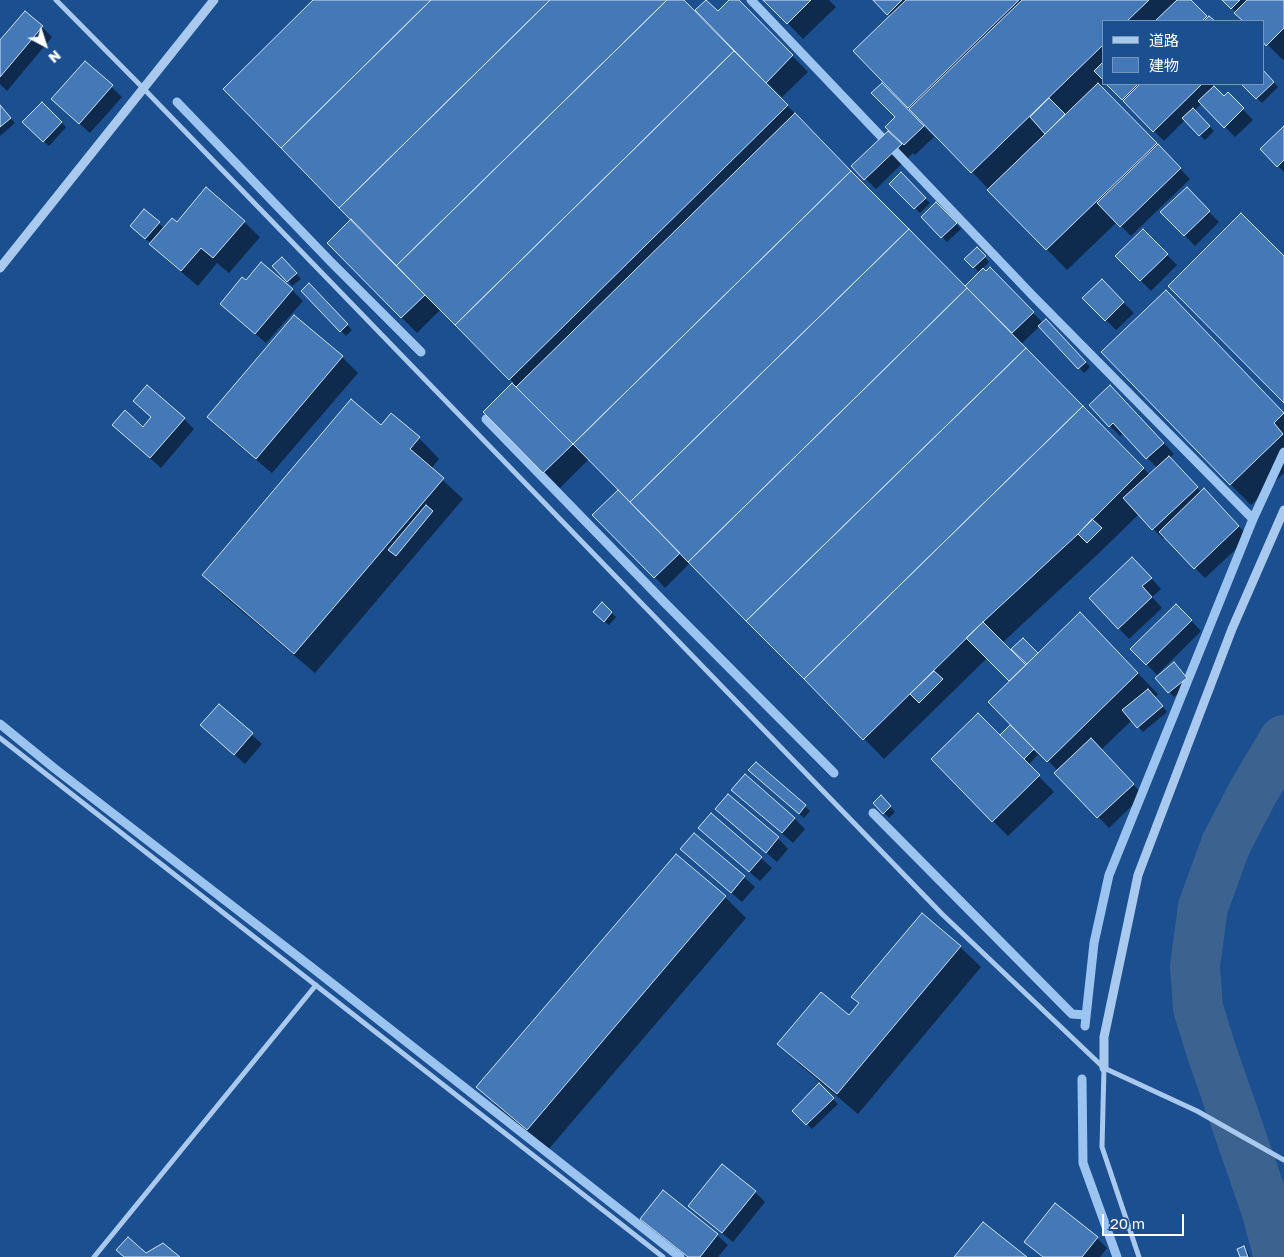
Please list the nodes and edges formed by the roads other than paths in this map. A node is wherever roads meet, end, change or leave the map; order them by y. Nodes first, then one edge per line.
1 (56, 0) edge
2 (214, 0) edge
3 (143, 88) junction
4 (0, 268) edge
5 (1284, 510) edge
6 (0, 738) edge
7 (316, 985) junction
8 (1104, 1068) junction
9 (1284, 1160) edge
10 (94, 1257) edge
11 (663, 1257) edge
12 (1139, 1257) edge

1 - 3 street
2 - 3 street
3 - 4 street
3 - 8 street
5 - 8 street
6 - 7 street
7 - 10 street
7 - 11 street
8 - 9 street
8 - 12 street

